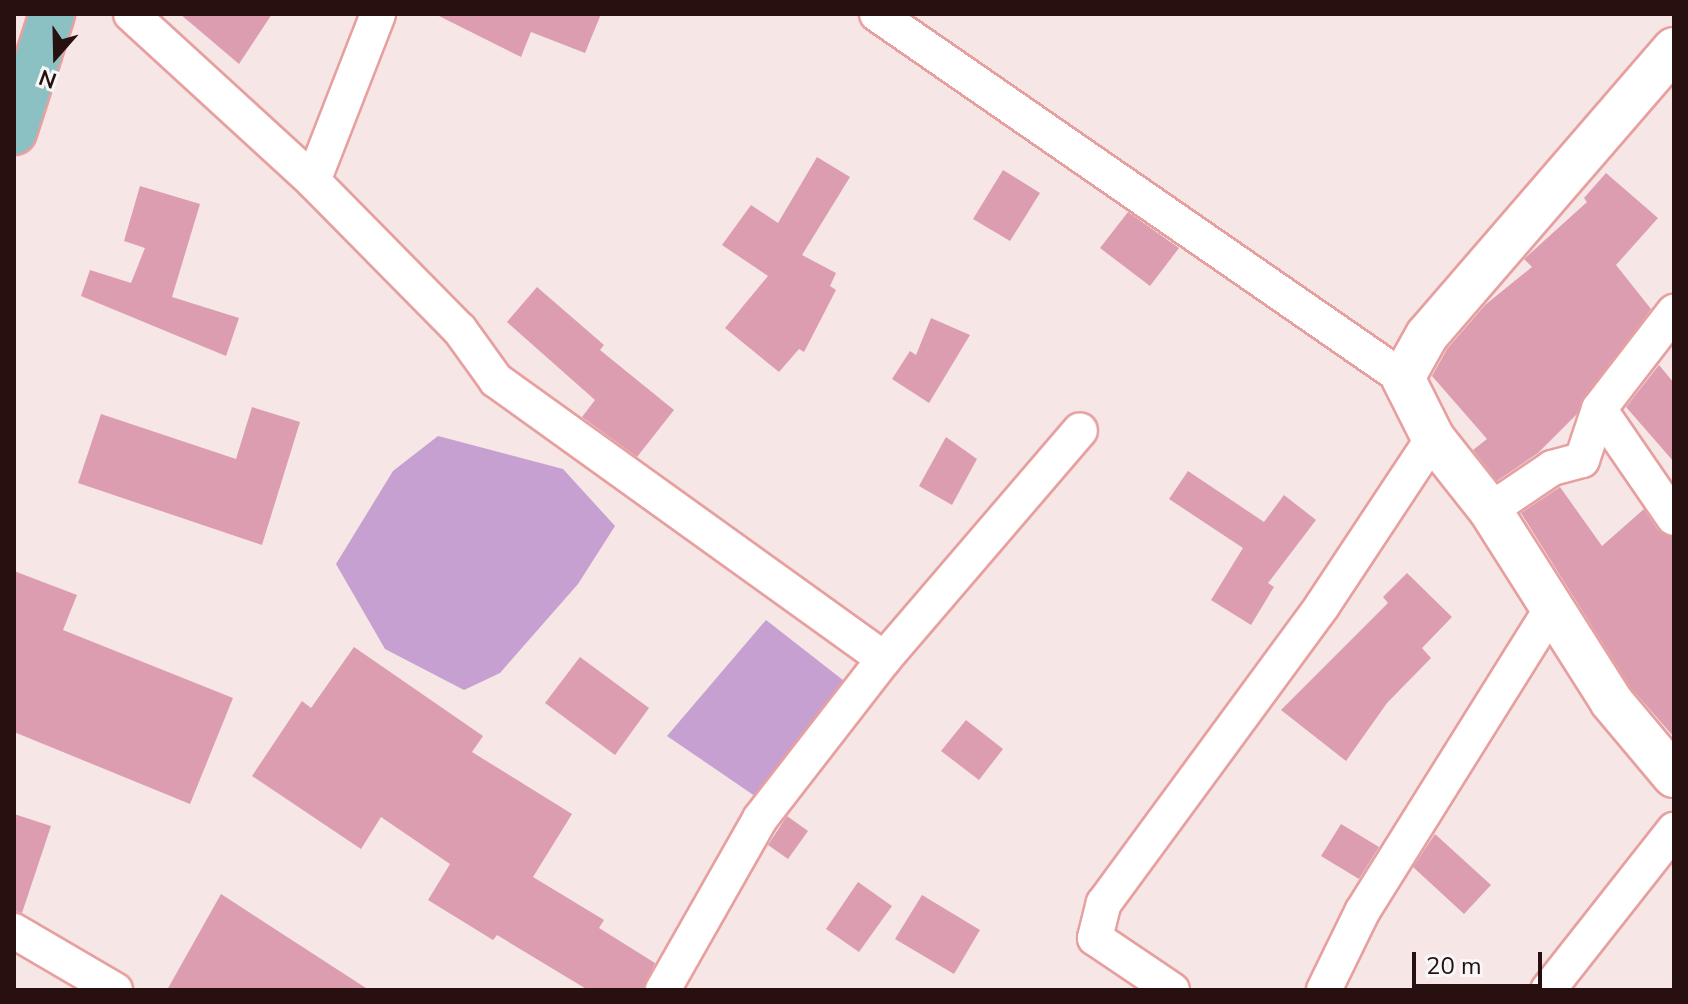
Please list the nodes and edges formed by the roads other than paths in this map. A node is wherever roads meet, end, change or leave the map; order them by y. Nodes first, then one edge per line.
1 (52, 14) edge
2 (131, 14) edge
3 (378, 14) edge
4 (877, 14) edge
5 (1674, 49) edge
6 (14, 132) edge
7 (313, 181) junction
8 (1674, 312) edge
9 (1403, 378) junction
10 (1599, 409) junction
11 (1080, 430) dead end
12 (1433, 438) junction
13 (1490, 510) junction
14 (1674, 518) edge
15 (1552, 608) junction
16 (884, 659) junction
17 (1670, 762) edge
18 (1674, 830) edge
19 (14, 931) edge
20 (115, 990) edge
21 (663, 990) edge
22 (1172, 990) edge
23 (1324, 990) edge
24 (1548, 990) edge

1 - 6 main road
2 - 7 street
3 - 7 street
4 - 9 street
5 - 9 street
7 - 16 street
8 - 10 street
9 - 12 street
10 - 13 street
10 - 14 street
11 - 16 street
12 - 13 street
12 - 22 street
13 - 15 street
15 - 17 street
15 - 23 street
16 - 21 street
18 - 24 street
19 - 20 street

